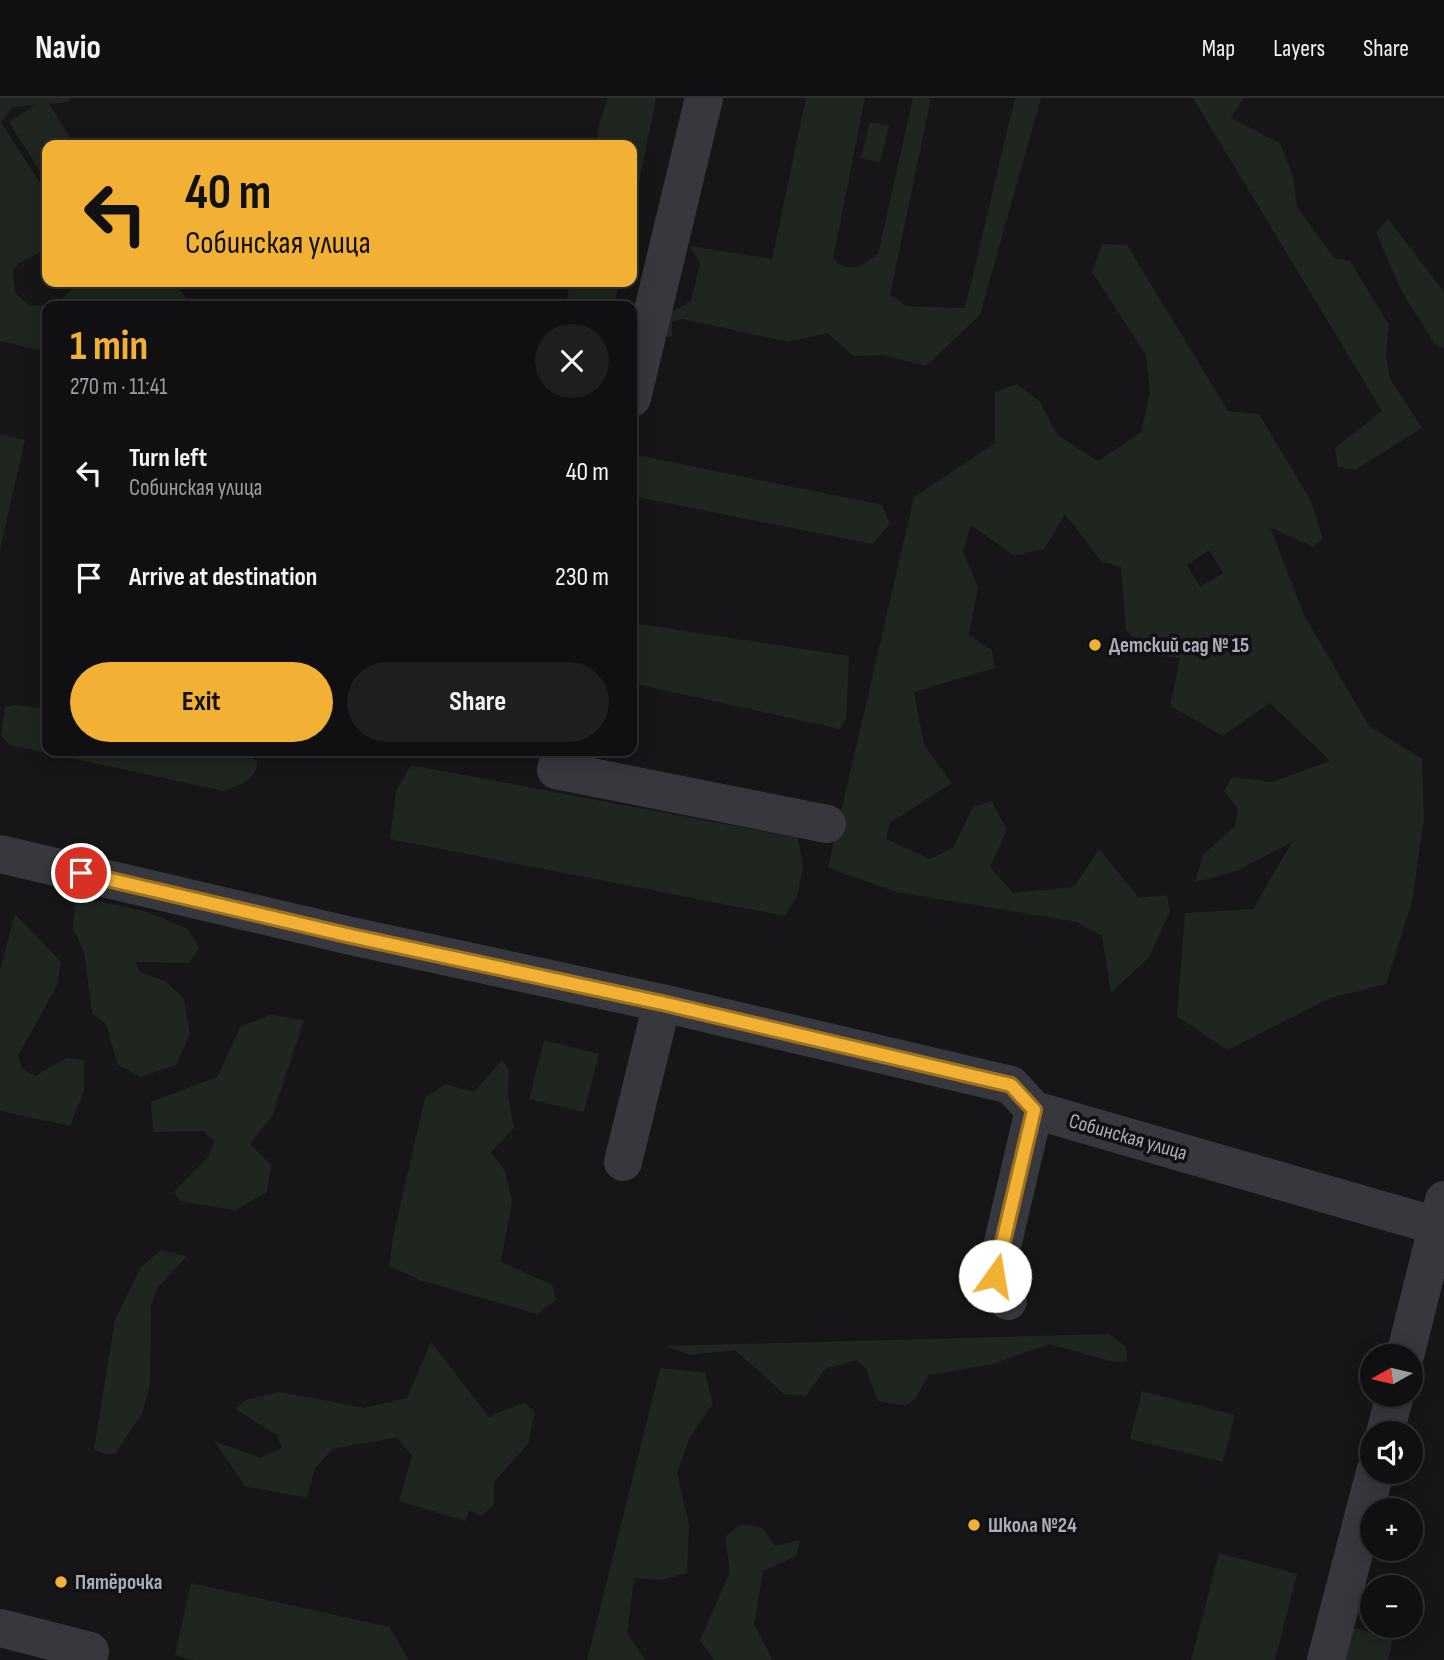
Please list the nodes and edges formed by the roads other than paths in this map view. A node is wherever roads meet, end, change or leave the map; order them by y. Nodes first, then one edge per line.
1 (704, 98) edge
2 (637, 377) edge
3 (560, 756) edge
4 (827, 824) dead end
5 (0, 854) edge
6 (662, 1003) junction
7 (1034, 1110) junction
8 (623, 1162) dead end
9 (1442, 1218) edge
10 (1008, 1301) dead end
11 (1408, 1344) edge
12 (1372, 1484) edge
13 (0, 1628) edge
14 (88, 1660) edge
15 (1326, 1660) edge

1 - 2 street
3 - 4 street
5 - 6 street
6 - 7 street
6 - 8 street
7 - 9 street, Собинская улица
7 - 10 street
9 - 11 street
12 - 15 street
13 - 14 street

